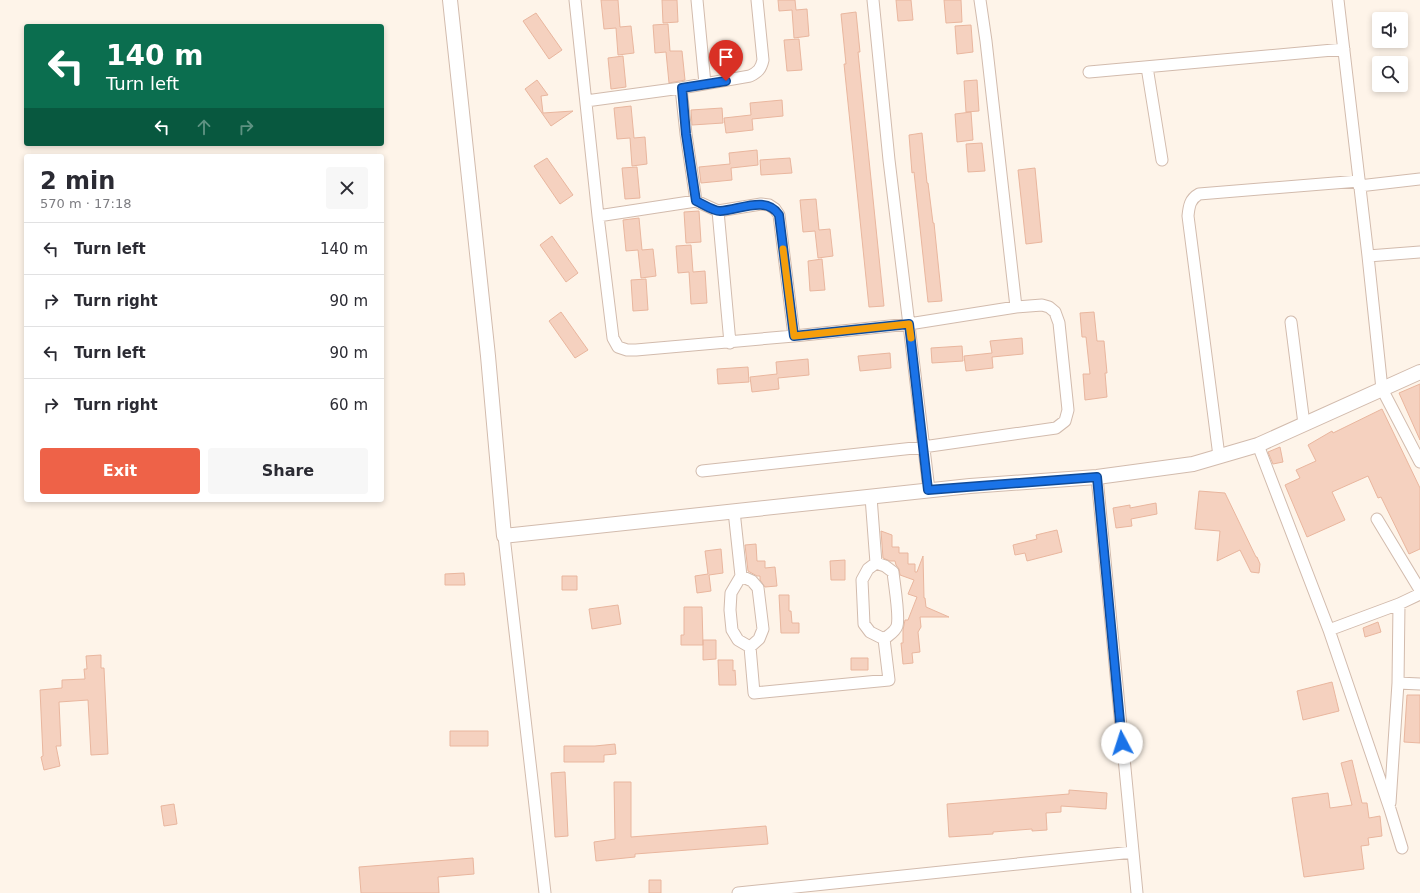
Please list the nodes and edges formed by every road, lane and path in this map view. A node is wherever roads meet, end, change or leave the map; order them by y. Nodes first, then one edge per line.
1 (450, 0) edge
2 (575, 0) edge
3 (697, 0) edge
4 (757, 0) edge
5 (873, 0) edge
6 (980, 0) edge
7 (1338, 0) edge
8 (1344, 49) junction
9 (1147, 67) junction
10 (1089, 72) dead end
11 (705, 84) junction
12 (682, 88) junction
13 (586, 101) junction
14 (1162, 160) dead end
15 (1420, 179) edge
16 (1359, 184) junction
17 (696, 201) junction
18 (718, 211) junction
19 (598, 216) junction
20 (1420, 252) edge
21 (1368, 256) junction
22 (1016, 307) junction
23 (1291, 322) dead end
24 (909, 324) junction
25 (794, 336) junction
26 (730, 343) junction
27 (1420, 372) edge
28 (1382, 389) junction
29 (1304, 424) junction
30 (1258, 445) junction
31 (923, 447) junction
32 (1219, 456) junction
33 (1420, 462) edge
34 (702, 471) dead end
35 (1097, 477) junction
36 (928, 490) junction
37 (871, 496) junction
38 (734, 511) junction
39 (1377, 519) dead end
40 (504, 536) junction
41 (876, 563) junction
42 (741, 576) junction
43 (1420, 590) edge
44 (1420, 594) edge
45 (1399, 604) junction
46 (1329, 630) junction
47 (884, 640) junction
48 (750, 647) junction
49 (1398, 683) junction
50 (1420, 684) edge
51 (1390, 810) junction
52 (1402, 848) dead end
53 (1133, 852) junction
54 (545, 893) edge
55 (738, 893) edge
56 (1137, 893) edge

1 - 40 street
2 - 13 street
3 - 11 street
4 - 11 street
5 - 24 street
6 - 22 street
7 - 8 street
8 - 9 street
8 - 16 street
9 - 10 street
9 - 14 street
11 - 12 street
12 - 13 street
12 - 17 street
13 - 19 street
15 - 16 street
16 - 21 street
16 - 32 street
17 - 18 street
17 - 19 street
18 - 25 street
18 - 26 street
19 - 26 street
20 - 21 street
21 - 28 street
22 - 24 street
22 - 31 street
23 - 29 street
24 - 25 street
24 - 31 street
25 - 26 street
27 - 28 street
28 - 29 street
28 - 33 street
29 - 30 street
30 - 32 street
30 - 46 street
31 - 34 street
31 - 36 street
32 - 35 street
35 - 36 street
35 - 53 street
36 - 37 street
37 - 38 street
37 - 41 street
38 - 40 street
38 - 42 street
39 - 43 street
40 - 54 street
41 - 47 street
41 - 47 street
42 - 48 street
42 - 48 street
44 - 45 street
45 - 46 street
45 - 49 street
46 - 51 street
47 - 48 street
49 - 50 street
49 - 51 street
51 - 52 street
53 - 55 street
53 - 56 street

